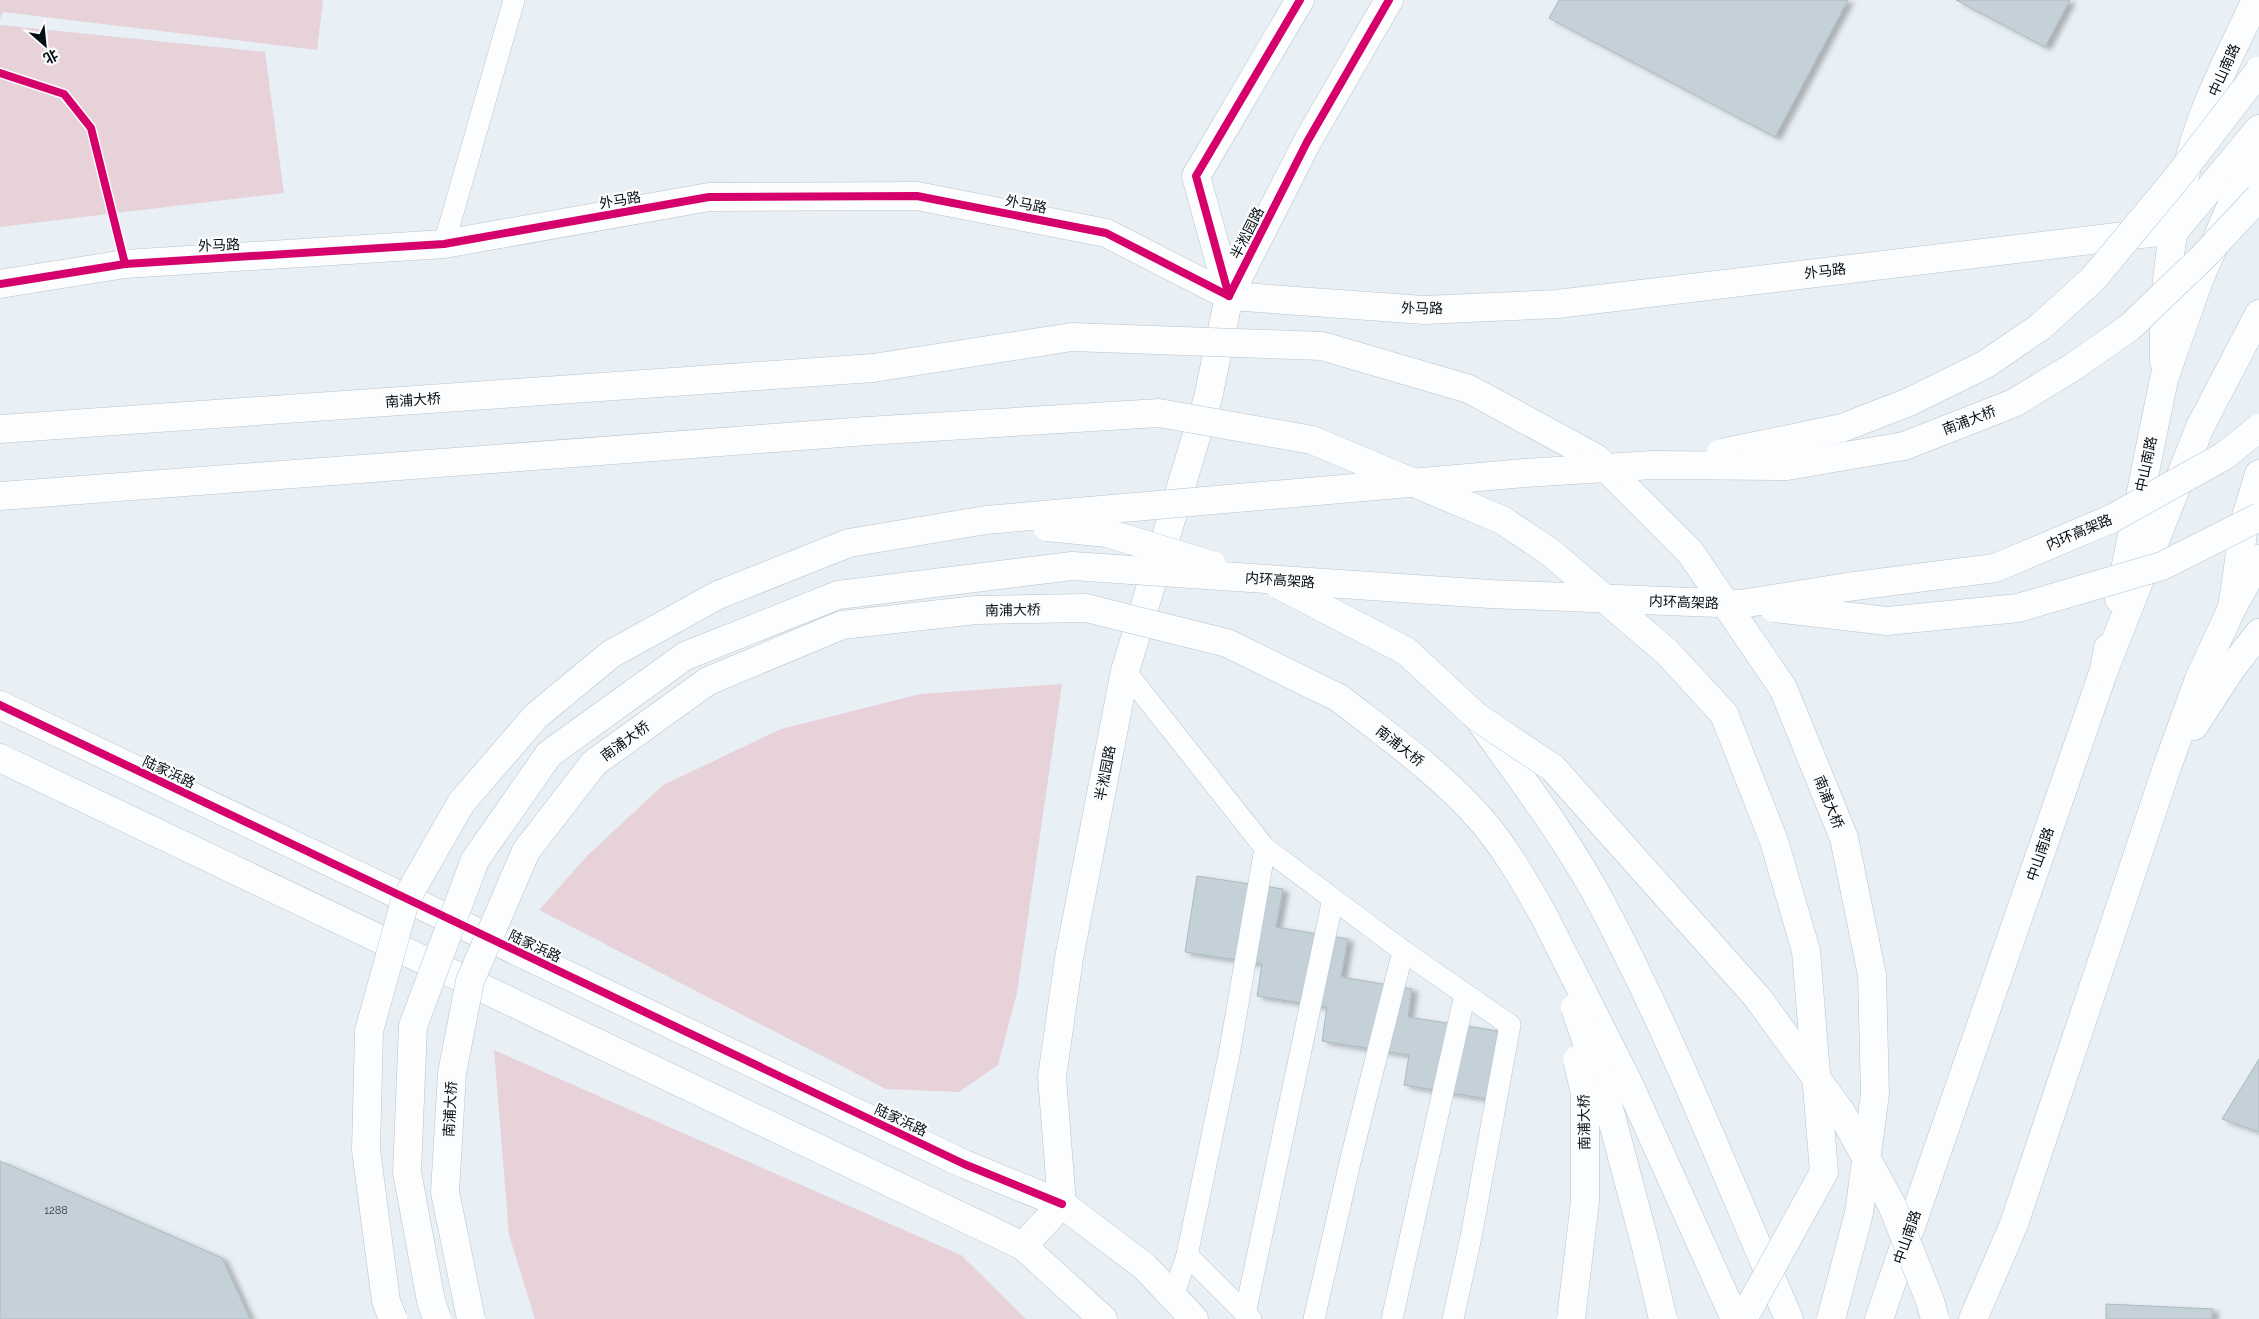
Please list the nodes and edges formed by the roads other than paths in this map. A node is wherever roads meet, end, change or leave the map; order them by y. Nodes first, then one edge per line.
1 (514, 0) edge
2 (1300, 0) edge
3 (1389, 0) edge
4 (2256, 0) edge
5 (2259, 71) edge
6 (2259, 128) edge
7 (2259, 163) edge
8 (2259, 197) edge
9 (2175, 230) junction
10 (444, 244) junction
11 (0, 284) edge
12 (1228, 296) junction
13 (2259, 314) edge
14 (2164, 379) junction
15 (2259, 428) edge
16 (0, 429) edge
17 (1653, 465) junction
18 (2259, 474) edge
19 (0, 496) edge
20 (2259, 517) edge
21 (986, 520) junction
22 (2259, 559) edge
23 (1741, 604) junction
24 (2232, 608) junction
25 (2259, 633) edge
26 (2104, 670) junction
27 (1125, 671) junction
28 (0, 705) edge
29 (1477, 717) junction
30 (0, 758) edge
31 (2167, 767) junction
32 (1265, 848) junction
33 (1333, 899) junction
34 (1543, 914) junction
35 (1404, 951) junction
36 (1465, 994) junction
37 (1062, 1204) junction
38 (1023, 1246) junction
39 (1187, 1255) junction
40 (1173, 1297) junction
41 (1248, 1316) edge
42 (393, 1319) edge
43 (437, 1319) edge
44 (471, 1319) edge
45 (1103, 1319) edge
46 (1194, 1319) edge
47 (1314, 1319) edge
48 (1392, 1319) edge
49 (1453, 1319) edge
50 (1571, 1319) edge
51 (1663, 1319) edge
52 (1735, 1319) edge
53 (1743, 1319) edge
54 (1789, 1319) edge
55 (1831, 1319) edge
56 (1879, 1319) edge
57 (1935, 1319) edge
58 (1973, 1319) edge

1 - 10 lane
2 - 12 main road, 半淞园路
3 - 12 main road, 半淞园路
4 - 9 main road, 中山南路
5 - 17 main road, bridge
6 - 9 main road
7 - 14 main road, 中山南路
8 - 17 main road, 南浦大桥, bridge
9 - 12 main road, 外马路
9 - 14 main road, 中山南路
10 - 11 main road, 外马路
10 - 12 main road, 外马路
12 - 27 main road, 半淞园路
13 - 26 main road
14 - 26 main road, 中山南路
15 - 23 main road, 内环高架路, bridge
16 - 55 main road, 南浦大桥, bridge
17 - 21 main road, 南浦大桥, bridge
18 - 24 main road
19 - 53 main road, bridge
20 - 23 main road, bridge
21 - 29 main road, bridge
21 - 42 main road, 南浦大桥, bridge
22 - 24 main road
23 - 43 main road, 内环高架路, bridge
24 - 31 main road
25 - 31 main road
26 - 56 main road, 中山南路
27 - 32 lane
27 - 37 main road, 半淞园路
28 - 37 main road, 陆家浜路
29 - 54 main road, bridge
29 - 57 main road, bridge
30 - 38 main road
31 - 58 main road
32 - 33 lane
32 - 39 lane
33 - 35 lane
33 - 41 lane
34 - 44 main road, 南浦大桥, bridge
34 - 50 main road, 南浦大桥, bridge
34 - 51 main road, bridge
34 - 52 main road, bridge
35 - 36 lane
35 - 47 lane
36 - 48 lane
36 - 49 lane
37 - 38 main road
37 - 40 main road, 陆家浜路
38 - 45 main road
39 - 40 lane
39 - 41 lane
40 - 46 main road, 陆家浜路

